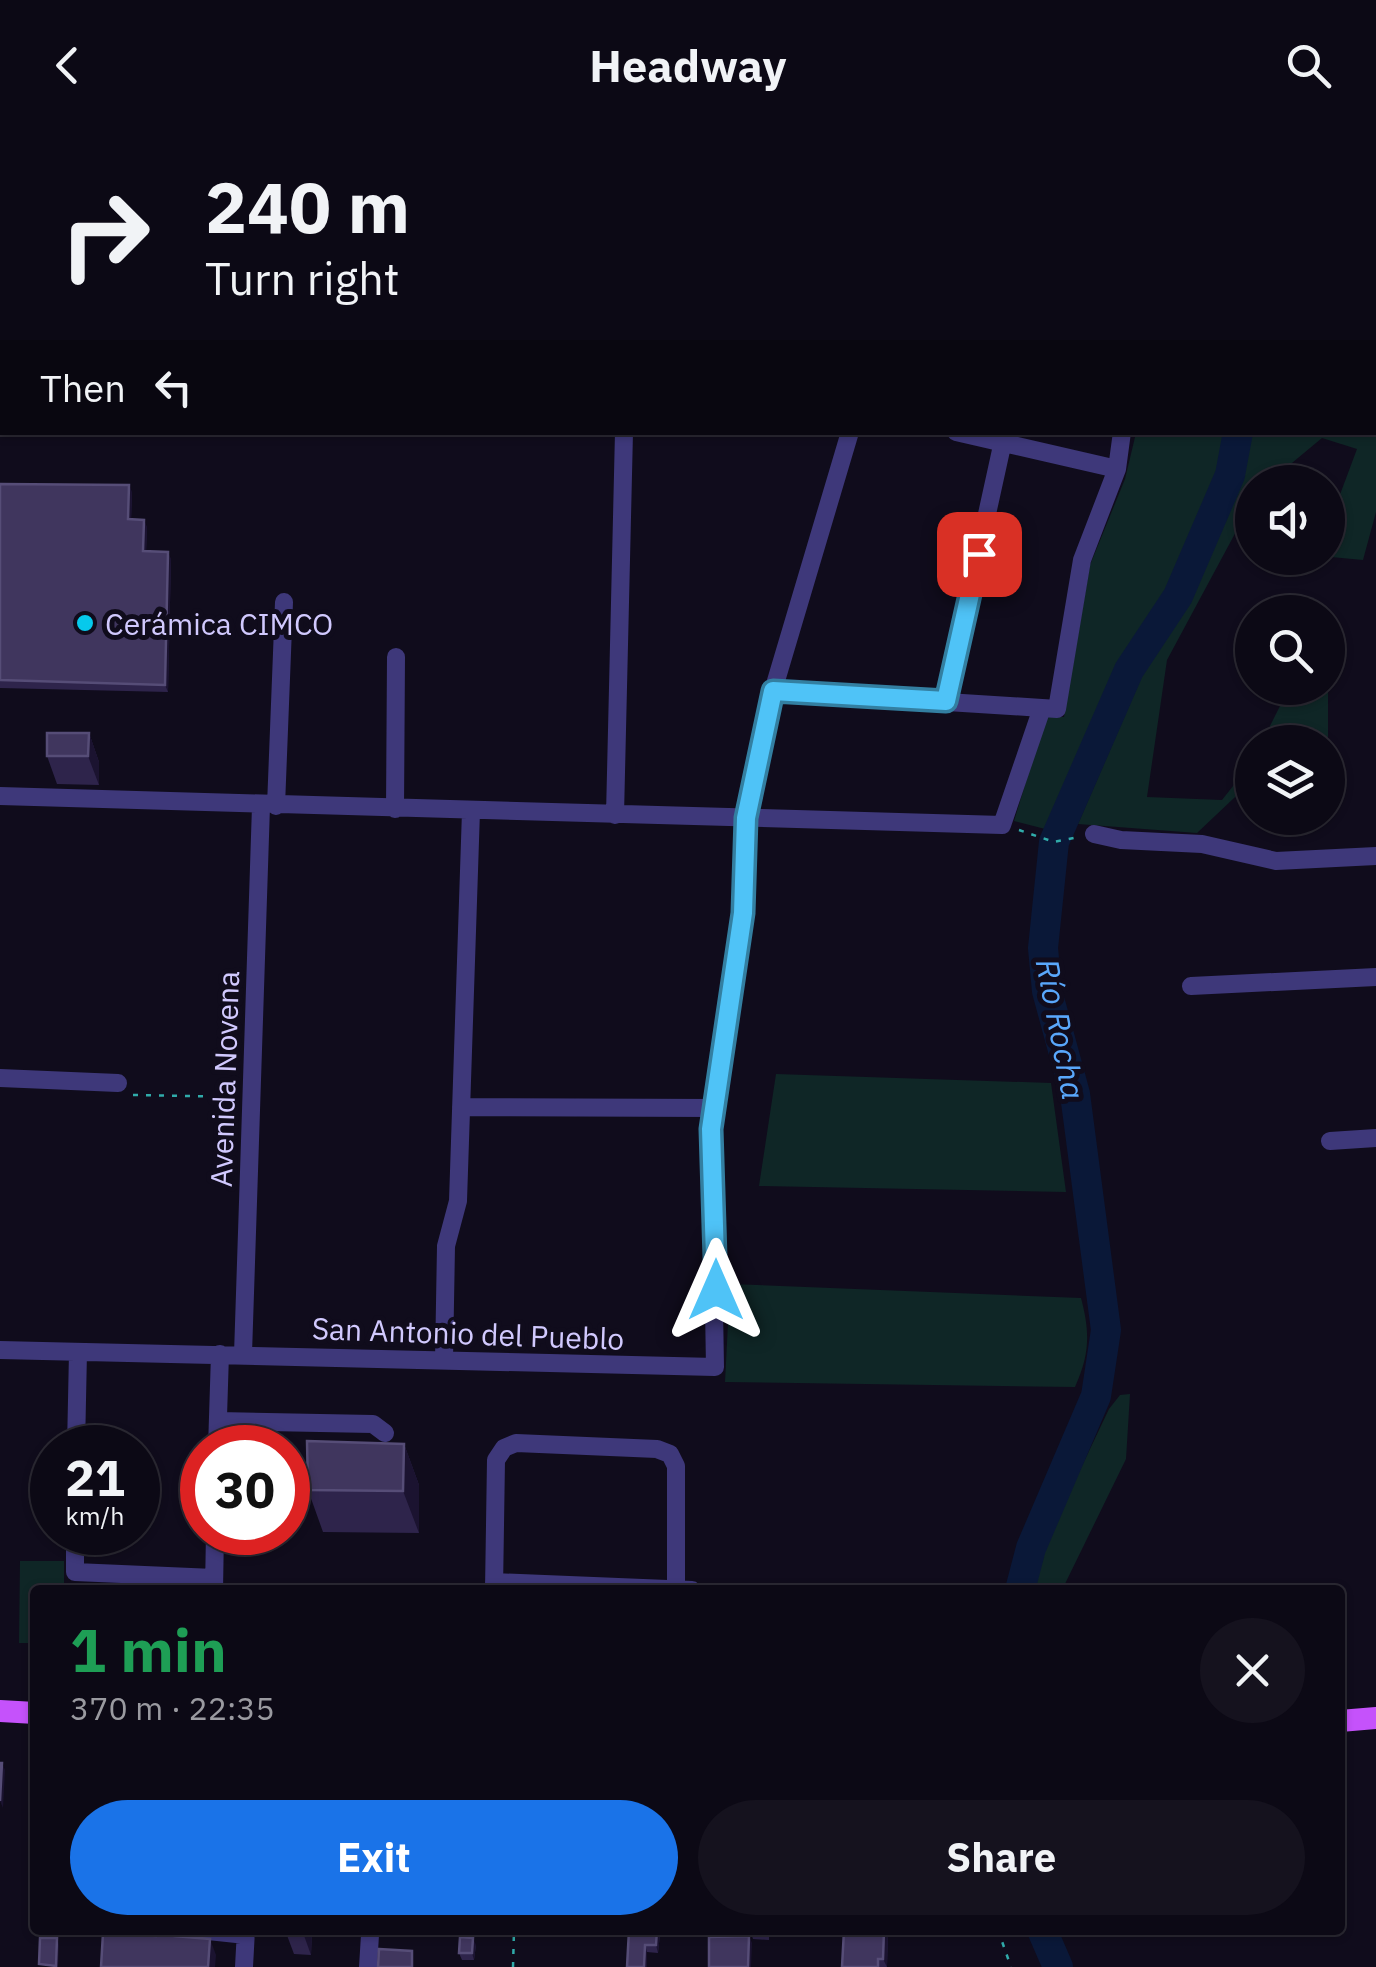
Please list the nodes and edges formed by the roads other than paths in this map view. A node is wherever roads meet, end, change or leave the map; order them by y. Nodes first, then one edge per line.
1 (624, 435) edge
2 (849, 435) edge
3 (1122, 435) edge
4 (1004, 438) edge
5 (1117, 469) junction
6 (284, 602) dead end
7 (396, 657) dead end
8 (773, 691) junction
9 (946, 701) junction
10 (1042, 708) junction
11 (0, 796) edge
12 (268, 806) junction
13 (395, 809) junction
14 (471, 811) junction
15 (615, 815) junction
16 (746, 818) junction
17 (1094, 834) road end
18 (1376, 856) edge
19 (1376, 978) edge
20 (1191, 986) dead end
21 (0, 1078) edge
22 (118, 1082) road end
23 (461, 1107) junction
24 (714, 1108) junction
25 (1376, 1138) edge
26 (1330, 1141) dead end
27 (0, 1350) edge
28 (78, 1352) junction
29 (220, 1354) junction
30 (243, 1354) junction
31 (444, 1360) junction
32 (218, 1420) junction
33 (76, 1425) edge
34 (218, 1425) edge
35 (384, 1433) dead end
36 (74, 1555) edge
37 (215, 1555) edge
38 (214, 1584) edge
39 (494, 1585) edge
40 (684, 1585) edge
41 (0, 1711) edge
42 (30, 1712) edge
43 (1375, 1719) edge
44 (1345, 1721) edge
45 (246, 1935) edge
46 (370, 1936) dead end
47 (244, 1967) edge
48 (368, 1967) edge

1 - 15 street
2 - 8 street
3 - 5 street
4 - 5 street
4 - 9 street
5 - 10 street
6 - 12 street, Avenida Novena
7 - 13 street
8 - 9 street
8 - 16 street
9 - 10 street
10 - 16 street
11 - 12 street
12 - 13 street
12 - 30 street, Avenida Novena
13 - 14 street
14 - 15 street
14 - 23 street
15 - 16 street
16 - 24 street
17 - 18 street
19 - 20 street
21 - 22 street
23 - 24 street
23 - 31 street
24 - 31 street, San Antonio del Pueblo
25 - 26 street
27 - 28 street, San Antonio del Pueblo
28 - 29 street, San Antonio del Pueblo
28 - 33 street
29 - 30 street, San Antonio del Pueblo
29 - 32 street
30 - 31 street, San Antonio del Pueblo
32 - 34 street
32 - 35 street
36 - 38 street
37 - 38 street
39 - 40 street
41 - 42 main road
43 - 44 main road
45 - 47 street
46 - 48 street

